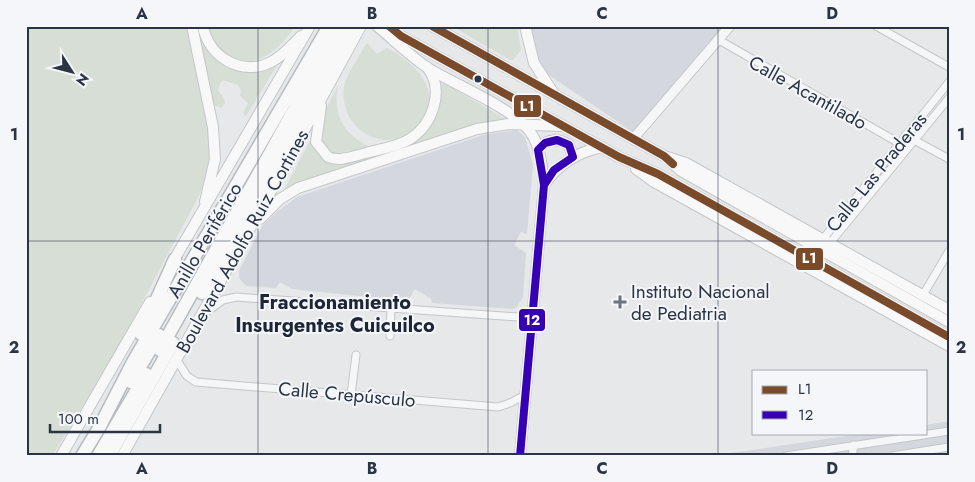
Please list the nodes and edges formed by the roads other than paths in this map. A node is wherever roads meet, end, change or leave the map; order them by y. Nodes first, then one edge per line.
1 (192, 26) edge
2 (203, 26) edge
3 (310, 26) edge
4 (329, 26) edge
5 (334, 26) edge
6 (378, 26) edge
7 (389, 26) edge
8 (432, 26) edge
9 (525, 26) edge
10 (730, 26) edge
11 (876, 26) edge
12 (353, 27) edge
13 (401, 36) junction
14 (719, 40) junction
15 (427, 67) junction
16 (949, 67) edge
17 (949, 82) edge
18 (326, 89) junction
19 (554, 95) junction
20 (949, 98) edge
21 (523, 124) junction
22 (564, 126) junction
23 (905, 135) junction
24 (633, 139) junction
25 (914, 140) junction
26 (899, 142) junction
27 (602, 147) junction
28 (538, 150) junction
29 (664, 156) junction
30 (573, 157) junction
31 (619, 157) junction
32 (949, 160) edge
33 (544, 185) junction
34 (204, 211) junction
35 (249, 231) junction
36 (826, 241) junction
37 (949, 250) edge
38 (175, 259) junction
39 (923, 295) junction
40 (391, 307) junction
41 (949, 310) edge
42 (201, 316) junction
43 (532, 318) junction
44 (949, 322) edge
45 (390, 336) dead end
46 (949, 337) edge
47 (949, 346) edge
48 (356, 356) dead end
49 (176, 359) junction
50 (351, 394) junction
51 (525, 395) junction
52 (99, 428) junction
53 (949, 432) edge
54 (854, 445) junction
55 (949, 447) edge
56 (831, 449) junction
57 (61, 456) edge
58 (82, 456) edge
59 (88, 456) edge
60 (98, 456) edge
61 (109, 456) edge
62 (122, 456) edge
63 (520, 456) edge
64 (786, 456) edge
65 (837, 456) edge
66 (852, 456) edge
67 (892, 456) edge

1 - 34 main road
2 - 3 main road
3 - 34 main road
4 - 52 highway, Anillo Periférico
5 - 59 highway
6 - 13 main road
6 - 15 main road
7 - 13 main road
8 - 19 main road
9 - 19 main road
10 - 14 street
11 - 16 street
12 - 18 main road, Boulevard Adolfo Ruiz Cortines
12 - 60 highway
12 - 61 highway, Anillo Periférico
13 - 22 main road
14 - 24 street
14 - 26 street, Calle Acantilado
15 - 18 main road
15 - 21 main road
17 - 23 street, Calle Las Praderas
18 - 35 main road, Boulevard Adolfo Ruiz Cortines
19 - 24 main road
20 - 25 street, Calle Las Praderas
21 - 22 main road
21 - 28 main road
21 - 35 main road
22 - 27 main road
23 - 25 street
23 - 26 street, Calle Las Praderas
24 - 29 main road
25 - 32 street
25 - 36 street, Calle Las Praderas
26 - 36 street, Calle Las Praderas
27 - 30 main road
27 - 31 main road
28 - 30 main road
28 - 33 main road
29 - 36 main road
29 - 44 main road
30 - 33 main road
31 - 46 main road
31 - 47 main road
33 - 43 main road
34 - 38 main road
35 - 42 main road, Boulevard Adolfo Ruiz Cortines
36 - 39 main road
37 - 39 street
38 - 52 highway
38 - 57 main road
39 - 41 main road
40 - 42 street
40 - 43 street
40 - 45 street
42 - 49 main road, Boulevard Adolfo Ruiz Cortines
43 - 51 main road
48 - 50 street
49 - 50 street, Calle Crepúsculo
49 - 62 main road, Boulevard Adolfo Ruiz Cortines
50 - 51 street, Calle Crepúsculo
51 - 63 main road
52 - 58 highway, Anillo Periférico
53 - 54 street
54 - 56 street
54 - 66 street
55 - 67 street
56 - 64 street
56 - 65 street

